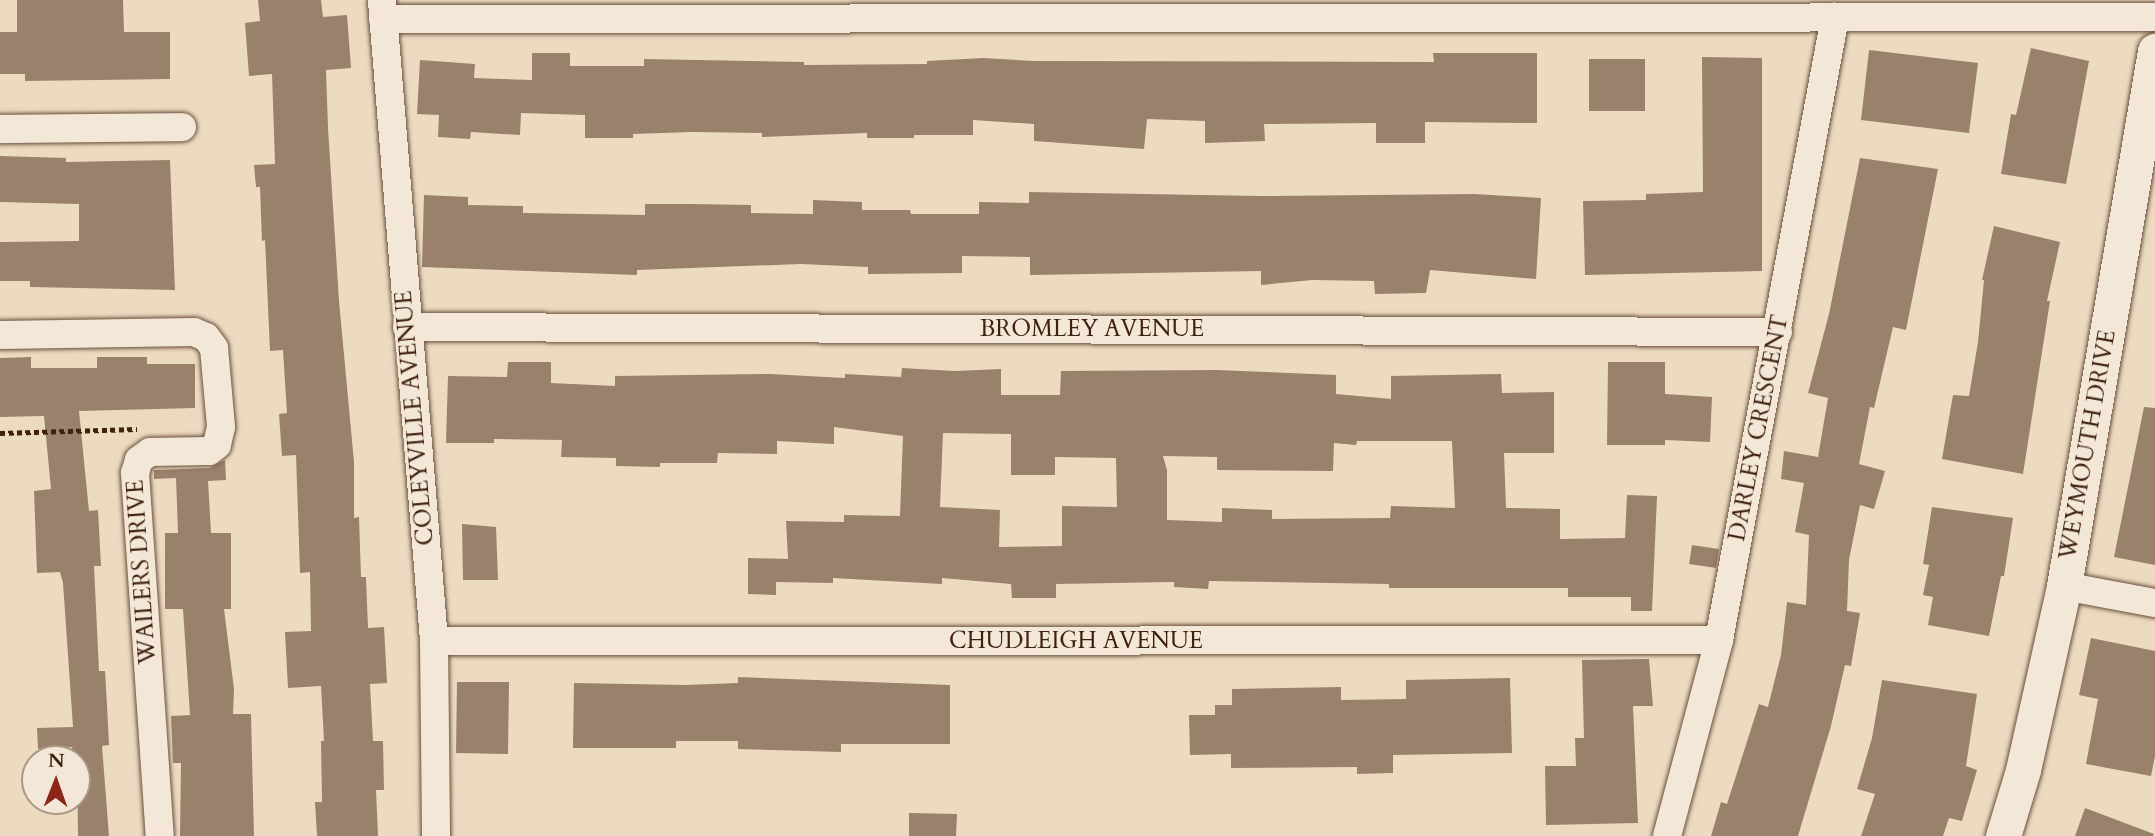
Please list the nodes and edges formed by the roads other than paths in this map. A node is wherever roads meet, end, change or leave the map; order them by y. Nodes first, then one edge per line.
1 (382, 9) edge
2 (1835, 17) junction
3 (2155, 17) edge
4 (2155, 51) edge
5 (182, 127) dead end
6 (0, 129) edge
7 (407, 327) junction
8 (1778, 332) junction
9 (0, 335) edge
10 (2064, 586) junction
11 (2155, 603) edge
12 (1718, 640) junction
13 (434, 641) junction
14 (160, 836) edge
15 (436, 836) edge
16 (1667, 836) edge
17 (2003, 836) edge

1 - 2 street
1 - 7 street, COLEYVILLE AVENUE
2 - 3 street
2 - 8 street, DARLEY CRESCENT
4 - 10 street, WEYMOUTH DRIVE
5 - 6 street
7 - 8 street, BROMLEY AVENUE
7 - 13 street, COLEYVILLE AVENUE
8 - 12 street, DARLEY CRESCENT
9 - 14 street, WAILERS DRIVE
10 - 11 street
10 - 17 street, WEYMOUTH DRIVE
12 - 13 street, CHUDLEIGH AVENUE
12 - 16 street, DARLEY CRESCENT
13 - 15 street, COLEYVILLE AVENUE

